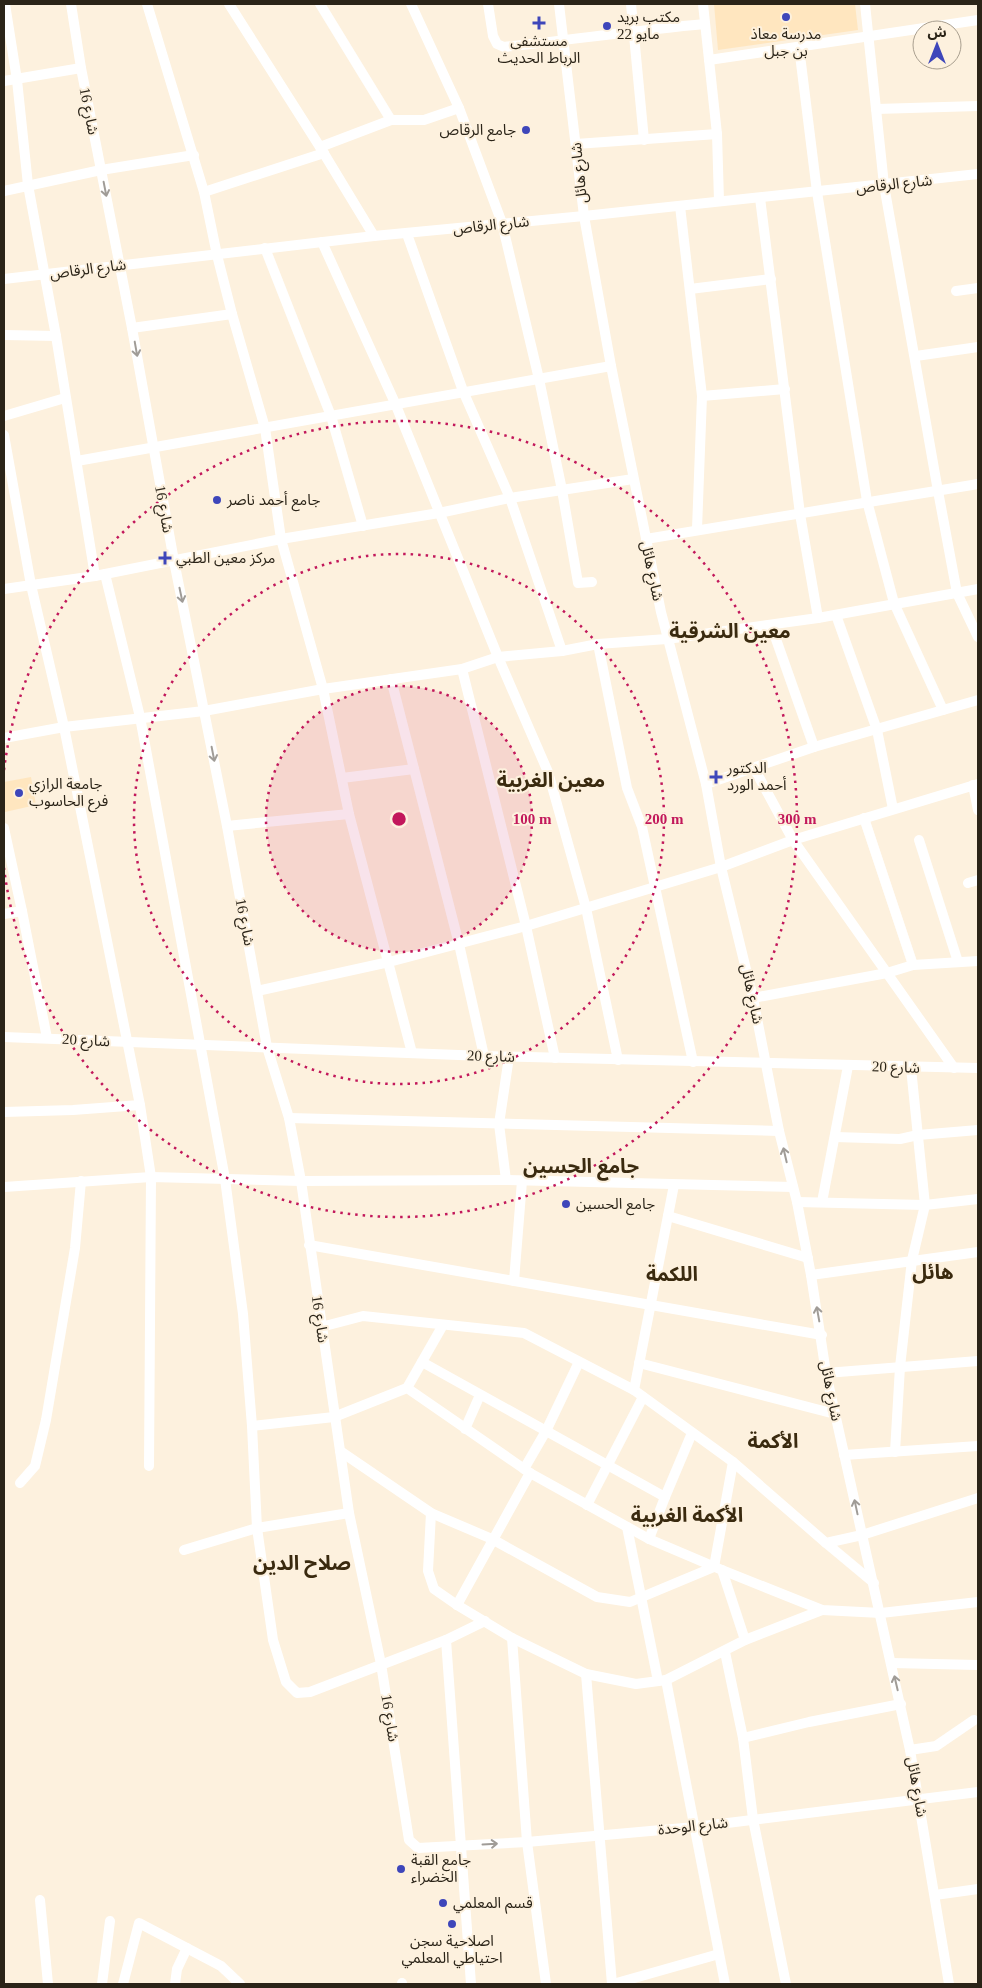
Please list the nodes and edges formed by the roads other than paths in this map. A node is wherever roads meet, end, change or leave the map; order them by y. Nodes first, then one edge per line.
1 (5, 4) edge
2 (71, 4) edge
3 (147, 4) edge
4 (229, 4) edge
5 (320, 4) edge
6 (411, 4) edge
7 (488, 4) edge
8 (559, 4) edge
9 (631, 4) edge
10 (703, 4) edge
11 (865, 4) edge
12 (978, 20) edge
13 (705, 24) junction
14 (634, 30) junction
15 (870, 36) junction
16 (563, 41) junction
17 (799, 47) junction
18 (709, 60) junction
19 (81, 68) junction
20 (16, 80) junction
21 (4, 81) edge
22 (978, 106) edge
23 (459, 108) junction
24 (876, 109) junction
25 (391, 120) junction
26 (717, 134) junction
27 (644, 140) junction
28 (576, 144) junction
29 (322, 150) junction
30 (194, 155) junction
31 (101, 170) junction
32 (978, 174) edge
33 (28, 185) junction
34 (884, 185) junction
35 (4, 191) edge
36 (204, 192) junction
37 (817, 192) junction
38 (760, 198) junction
39 (719, 201) junction
40 (680, 206) junction
41 (584, 216) junction
42 (502, 223) junction
43 (407, 234) junction
44 (374, 236) junction
45 (322, 242) junction
46 (266, 248) junction
47 (217, 255) junction
48 (120, 265) junction
49 (45, 275) junction
50 (4, 279) edge
51 (771, 279) junction
52 (978, 288) edge
53 (690, 289) junction
54 (956, 291) dead end
55 (232, 314) junction
56 (132, 328) junction
57 (4, 335) edge
58 (56, 336) junction
59 (978, 347) edge
60 (916, 356) junction
61 (611, 366) junction
62 (539, 379) junction
63 (785, 389) junction
64 (463, 391) junction
65 (702, 396) junction
66 (65, 398) junction
67 (395, 403) junction
68 (4, 416) edge
69 (331, 416) junction
70 (265, 428) junction
71 (4, 435) edge
72 (153, 448) junction
73 (77, 461) junction
74 (634, 479) junction
75 (978, 484) edge
76 (562, 490) junction
77 (938, 491) junction
78 (510, 498) junction
79 (868, 501) junction
80 (439, 513) junction
81 (800, 514) junction
82 (362, 526) junction
83 (697, 529) junction
84 (281, 539) junction
85 (646, 539) junction
86 (174, 561) junction
87 (105, 574) junction
88 (95, 576) junction
89 (592, 582) dead end
90 (31, 585) junction
91 (4, 589) edge
92 (978, 589) edge
93 (957, 592) junction
94 (894, 603) junction
95 (836, 615) junction
96 (818, 618) junction
97 (771, 625) junction
98 (978, 637) edge
99 (668, 639) junction
100 (598, 644) junction
101 (562, 651) junction
102 (498, 657) junction
103 (462, 669) junction
104 (391, 679) junction
105 (323, 689) junction
106 (978, 700) edge
107 (943, 710) junction
108 (204, 711) junction
109 (140, 717) junction
110 (64, 727) junction
111 (877, 730) junction
112 (4, 738) edge
113 (814, 747) junction
114 (754, 768) junction
115 (414, 769) junction
116 (342, 778) junction
117 (706, 784) junction
118 (975, 784) edge
119 (893, 809) junction
120 (978, 810) edge
121 (349, 814) junction
122 (864, 818) junction
123 (227, 826) junction
124 (4, 828) edge
125 (794, 840) junction
126 (919, 840) dead end
127 (721, 867) junction
128 (978, 880) edge
129 (968, 884) dead end
130 (655, 887) junction
131 (586, 908) junction
132 (22, 911) junction
133 (4, 914) edge
134 (526, 926) junction
135 (459, 944) junction
136 (978, 961) edge
137 (389, 962) junction
138 (958, 962) junction
139 (913, 965) junction
140 (887, 973) junction
141 (258, 991) junction
142 (753, 998) junction
143 (4, 1037) edge
144 (47, 1038) junction
145 (126, 1042) junction
146 (200, 1045) junction
147 (267, 1047) junction
148 (412, 1053) junction
149 (484, 1056) junction
150 (509, 1057) junction
151 (556, 1058) junction
152 (618, 1060) junction
153 (693, 1062) junction
154 (766, 1064) junction
155 (848, 1066) junction
156 (911, 1068) junction
157 (954, 1068) junction
158 (978, 1068) edge
159 (140, 1105) junction
160 (4, 1112) edge
161 (289, 1118) junction
162 (499, 1124) junction
163 (978, 1130) edge
164 (779, 1131) junction
165 (918, 1135) junction
166 (834, 1137) junction
167 (151, 1177) junction
168 (225, 1179) junction
169 (506, 1180) junction
170 (82, 1181) junction
171 (300, 1181) junction
172 (522, 1181) junction
173 (674, 1185) junction
174 (4, 1187) edge
175 (793, 1188) junction
176 (978, 1199) edge
177 (797, 1202) junction
178 (822, 1202) junction
179 (926, 1205) junction
180 (668, 1216) junction
181 (309, 1245) junction
182 (978, 1252) edge
183 (808, 1258) junction
184 (912, 1260) junction
185 (811, 1274) junction
186 (514, 1281) junction
187 (651, 1305) junction
188 (443, 1325) junction
189 (321, 1327) junction
190 (822, 1335) junction
191 (978, 1361) edge
192 (422, 1362) junction
193 (579, 1362) junction
194 (639, 1362) junction
195 (900, 1367) junction
196 (826, 1373) junction
197 (406, 1388) junction
198 (634, 1390) junction
199 (480, 1395) junction
200 (643, 1397) junction
201 (835, 1414) junction
202 (334, 1418) junction
203 (252, 1426) junction
204 (465, 1429) junction
205 (546, 1431) junction
206 (692, 1433) junction
207 (978, 1446) edge
208 (340, 1451) junction
209 (894, 1452) junction
210 (844, 1455) junction
211 (733, 1462) junction
212 (608, 1465) junction
213 (149, 1466) dead end
214 (527, 1471) junction
215 (20, 1483) dead end
216 (665, 1497) junction
217 (978, 1498) edge
218 (587, 1504) junction
219 (349, 1513) junction
220 (431, 1513) junction
221 (627, 1527) junction
222 (257, 1528) junction
223 (862, 1535) junction
224 (492, 1539) junction
225 (649, 1539) junction
226 (826, 1543) junction
227 (184, 1550) dead end
228 (718, 1568) junction
229 (874, 1583) junction
230 (640, 1597) junction
231 (457, 1605) junction
232 (977, 1605) edge
233 (822, 1610) junction
234 (881, 1613) junction
235 (485, 1621) junction
236 (512, 1638) junction
237 (446, 1640) junction
238 (745, 1640) junction
239 (725, 1652) junction
240 (892, 1663) junction
241 (381, 1664) junction
242 (978, 1665) edge
243 (586, 1674) junction
244 (662, 1680) junction
245 (901, 1704) junction
246 (974, 1720) dead end
247 (744, 1738) junction
248 (910, 1750) junction
249 (978, 1792) edge
250 (919, 1799) junction
251 (753, 1819) junction
252 (695, 1827) junction
253 (600, 1836) junction
254 (408, 1840) joint
255 (527, 1842) junction
256 (462, 1845) junction
257 (978, 1889) edge
258 (935, 1895) junction
259 (40, 1900) dead end
260 (110, 1921) dead end
261 (187, 1948) junction
262 (719, 1954) junction
263 (48, 1984) edge
264 (102, 1984) edge
265 (123, 1984) edge
266 (175, 1984) edge
267 (240, 1984) edge
268 (471, 1984) edge
269 (546, 1984) edge
270 (612, 1984) edge
271 (725, 1984) edge
272 (786, 1984) edge
273 (949, 1984) edge

1 - 20 street
2 - 19 street, شارع 16
3 - 30 street
4 - 29 street
5 - 25 street
6 - 23 street
7 - 16 street
8 - 16 street, شارع هائل
9 - 14 street
10 - 13 street
11 - 15 street
12 - 15 street
13 - 14 street
13 - 18 street
14 - 16 street
14 - 27 street
15 - 17 street
15 - 24 street
16 - 28 street, شارع هائل
17 - 18 street
17 - 37 street
18 - 26 street
19 - 20 street
19 - 31 street, شارع 16
20 - 21 street
20 - 33 street
22 - 24 street
23 - 25 street
23 - 42 street
24 - 34 street
25 - 29 street
26 - 27 street
26 - 39 street
27 - 28 street
28 - 41 street, شارع هائل
29 - 36 street
29 - 44 street
30 - 31 street
30 - 36 street
31 - 33 street
31 -> 48 street, شارع 16
32 - 34 street, شارع الرقاص
33 - 35 street
33 - 49 street
34 - 37 street, شارع الرقاص
34 - 60 street
36 - 47 street
37 - 38 street, شارع الرقاص
37 - 79 street
38 - 39 street, شارع الرقاص
38 - 51 street
39 - 40 street, شارع الرقاص
40 - 41 street, شارع الرقاص
40 - 53 street
41 - 42 street, شارع الرقاص
41 - 61 street, شارع هائل
42 - 43 street, شارع الرقاص
42 - 62 street
43 - 44 street, شارع الرقاص
43 - 64 street
44 - 45 street, شارع الرقاص
45 - 46 street, شارع الرقاص
45 - 67 street
46 - 47 street, شارع الرقاص
46 - 69 street
47 - 48 street, شارع الرقاص
47 - 55 street
48 - 49 street, شارع الرقاص
48 - 56 street, شارع 16
49 - 50 street, شارع الرقاص
49 - 58 street
51 - 53 street
51 - 63 street
52 - 54 street
53 - 65 street
55 - 56 street
55 - 70 street
56 -> 72 street, شارع 16
57 - 58 street
58 - 66 street
59 - 60 street
60 - 77 street
61 - 62 street
61 - 74 street, شارع هائل
62 - 64 street
62 - 76 street
63 - 65 street
63 - 81 street
64 - 67 street
64 - 78 street
65 - 83 street
66 - 68 street
66 - 73 street
67 - 69 street
67 - 80 street
69 - 70 street
69 - 82 street
70 - 72 street
70 - 84 street
71 - 90 street
72 - 73 street
72 - 86 street, شارع 16
73 - 88 street
74 - 76 street
74 - 85 street, شارع هائل
75 - 77 street
76 - 78 street
76 - 89 street
77 - 79 street
77 - 93 street
78 - 80 street
78 - 101 street
79 - 81 street
79 - 94 street
80 - 82 street
80 - 102 street
81 - 83 street
81 - 96 street
82 - 84 street
83 - 85 street
84 - 86 street
84 - 105 street
85 - 99 street, شارع هائل
86 - 87 street
86 -> 108 street, شارع 16
87 - 88 street
87 - 109 street
88 - 90 street
90 - 91 street
90 - 110 street
92 - 93 street
93 - 94 street
93 - 98 street
94 - 95 street
94 - 107 street
95 - 96 street
95 - 111 street
96 - 97 street
97 - 99 street
97 - 113 street
99 - 100 street
99 - 117 street, شارع هائل
100 - 101 street
100 - 130 street
101 - 102 street
102 - 103 street
102 - 131 street
103 - 104 street
103 - 134 street
104 - 105 street
104 - 115 street
105 - 108 street
105 - 116 street
106 - 107 street
107 - 111 street
108 - 109 street
108 -> 123 street, شارع 16
109 - 110 street
109 - 146 street
110 - 112 street
110 - 145 street
111 - 113 street
111 - 119 street
113 - 114 street
114 - 117 street
114 - 125 street
115 - 116 street
115 - 135 street
116 - 121 street
117 - 127 street, شارع هائل
118 - 119 street
118 - 120 street
119 - 122 street
121 - 123 street
121 - 137 street
122 - 125 street
122 - 139 street
123 - 141 street, شارع 16
124 - 132 street
125 - 127 street
125 - 140 street
126 - 138 street
127 - 130 street
127 - 142 street, شارع هائل
128 - 129 street
130 - 131 street
130 - 153 street
131 - 134 street
131 - 152 street
132 - 133 street
132 - 144 street
134 - 135 street
134 - 151 street
135 - 137 street
135 - 149 street
136 - 138 street
137 - 141 street
137 - 148 street
138 - 139 street
139 - 140 street
140 - 142 street
140 - 157 street
141 - 147 street, شارع 16
142 - 154 street, شارع هائل
143 - 144 street, شارع 20
144 - 145 street, شارع 20
145 - 146 street, شارع 20
145 - 159 street
146 - 147 street, شارع 20
146 - 168 street
147 - 148 street, شارع 20
147 - 161 street, شارع 16
148 - 149 street, شارع 20
149 - 150 street, شارع 20
150 - 151 street, شارع 20
150 - 162 street
151 - 152 street, شارع 20
152 - 153 street, شارع 20
153 - 154 street, شارع 20
154 - 155 street, شارع 20
154 - 164 street, شارع هائل
155 - 156 street, شارع 20
155 - 166 street
156 - 157 street, شارع 20
156 - 165 street
157 - 158 street, شارع 20
159 - 160 street
159 - 167 street
161 - 162 street
161 - 171 street, شارع 16
162 - 164 street
162 - 169 street
163 - 165 street
175 -> 164 street, شارع هائل
165 - 166 street
165 - 179 street
166 - 178 street
167 - 168 street
167 - 170 street
167 - 213 street
168 - 171 street
168 - 203 street
169 - 171 street
169 - 172 street
170 - 174 street
170 - 215 street
171 - 181 street, شارع 16
172 - 173 street
172 - 186 street
173 - 175 street
173 - 180 street
175 - 177 street, شارع هائل
176 - 179 street
177 - 178 street
177 - 183 street, شارع هائل
178 - 179 street
179 - 184 street
180 - 183 street
180 - 187 street
181 - 186 street
181 - 189 street, شارع 16
182 - 184 street
183 - 185 street, شارع هائل
184 - 185 street
184 - 195 street
190 -> 185 street, شارع هائل
186 - 187 street
187 - 190 street
187 - 194 street
188 - 189 street
188 - 192 street
188 - 193 street
189 - 202 street, شارع 16
190 - 196 street, شارع هائل
191 - 195 street
192 - 197 street
192 - 199 street
193 - 198 street
193 - 205 street
194 - 198 street
194 - 201 street
195 - 196 street
195 - 209 street
196 - 201 street, شارع هائل
197 - 202 street
197 - 204 street
198 - 200 street
199 - 204 street
199 - 205 street
200 - 206 street
200 - 212 street
201 - 210 street, شارع هائل
202 - 203 street
202 - 208 street, شارع 16
203 - 222 street
204 - 214 street
205 - 212 street
205 - 214 street
206 - 211 street
206 - 216 street
207 - 209 street
208 - 219 street, شارع 16
208 - 220 street
209 - 210 street
223 -> 210 street, شارع هائل
211 - 226 street
211 - 228 street
212 - 216 street
212 - 218 street
214 - 218 street
214 - 224 street
216 - 225 street
217 - 223 street
218 - 221 street
219 - 222 street
219 - 241 street, شارع 16
220 - 224 street
220 - 231 street
221 - 225 street
221 - 230 street
222 - 227 street
222 - 241 street
223 - 226 street
223 - 229 street, شارع هائل
224 - 230 street
224 - 231 street
225 - 228 street
226 - 229 street
228 - 230 street
228 - 233 street
228 - 238 street
229 - 234 street, شارع هائل
230 - 244 street
231 - 235 street
232 - 234 street
233 - 234 street
233 - 238 street
234 - 240 street, شارع هائل
235 - 236 street
235 - 237 street
236 - 243 street
236 - 255 street
237 - 241 street
237 - 256 street
238 - 239 street
239 - 244 street
239 - 247 street
240 - 242 street
245 -> 240 street, شارع هائل
241 - 254 street, شارع 16
243 - 244 street
243 - 253 street
244 - 252 street
245 - 247 street
245 - 248 street, شارع هائل
246 - 248 street
247 - 251 street
248 - 250 street, شارع هائل
249 - 250 street, شارع الوحدة
250 - 251 street, شارع الوحدة
250 - 258 street, شارع هائل
251 - 252 street, شارع الوحدة
251 - 272 street
252 - 253 street, شارع الوحدة
252 - 262 street
253 - 255 street, شارع الوحدة
253 - 270 street
254 - 256 street, شارع الوحدة
256 -> 255 street, شارع الوحدة
255 - 269 street
256 - 268 street
257 - 258 street
258 - 273 street, شارع هائل
259 - 263 street
260 - 264 street
261 - 265 street
261 - 266 street
261 - 267 street
262 - 270 street
262 - 271 street

